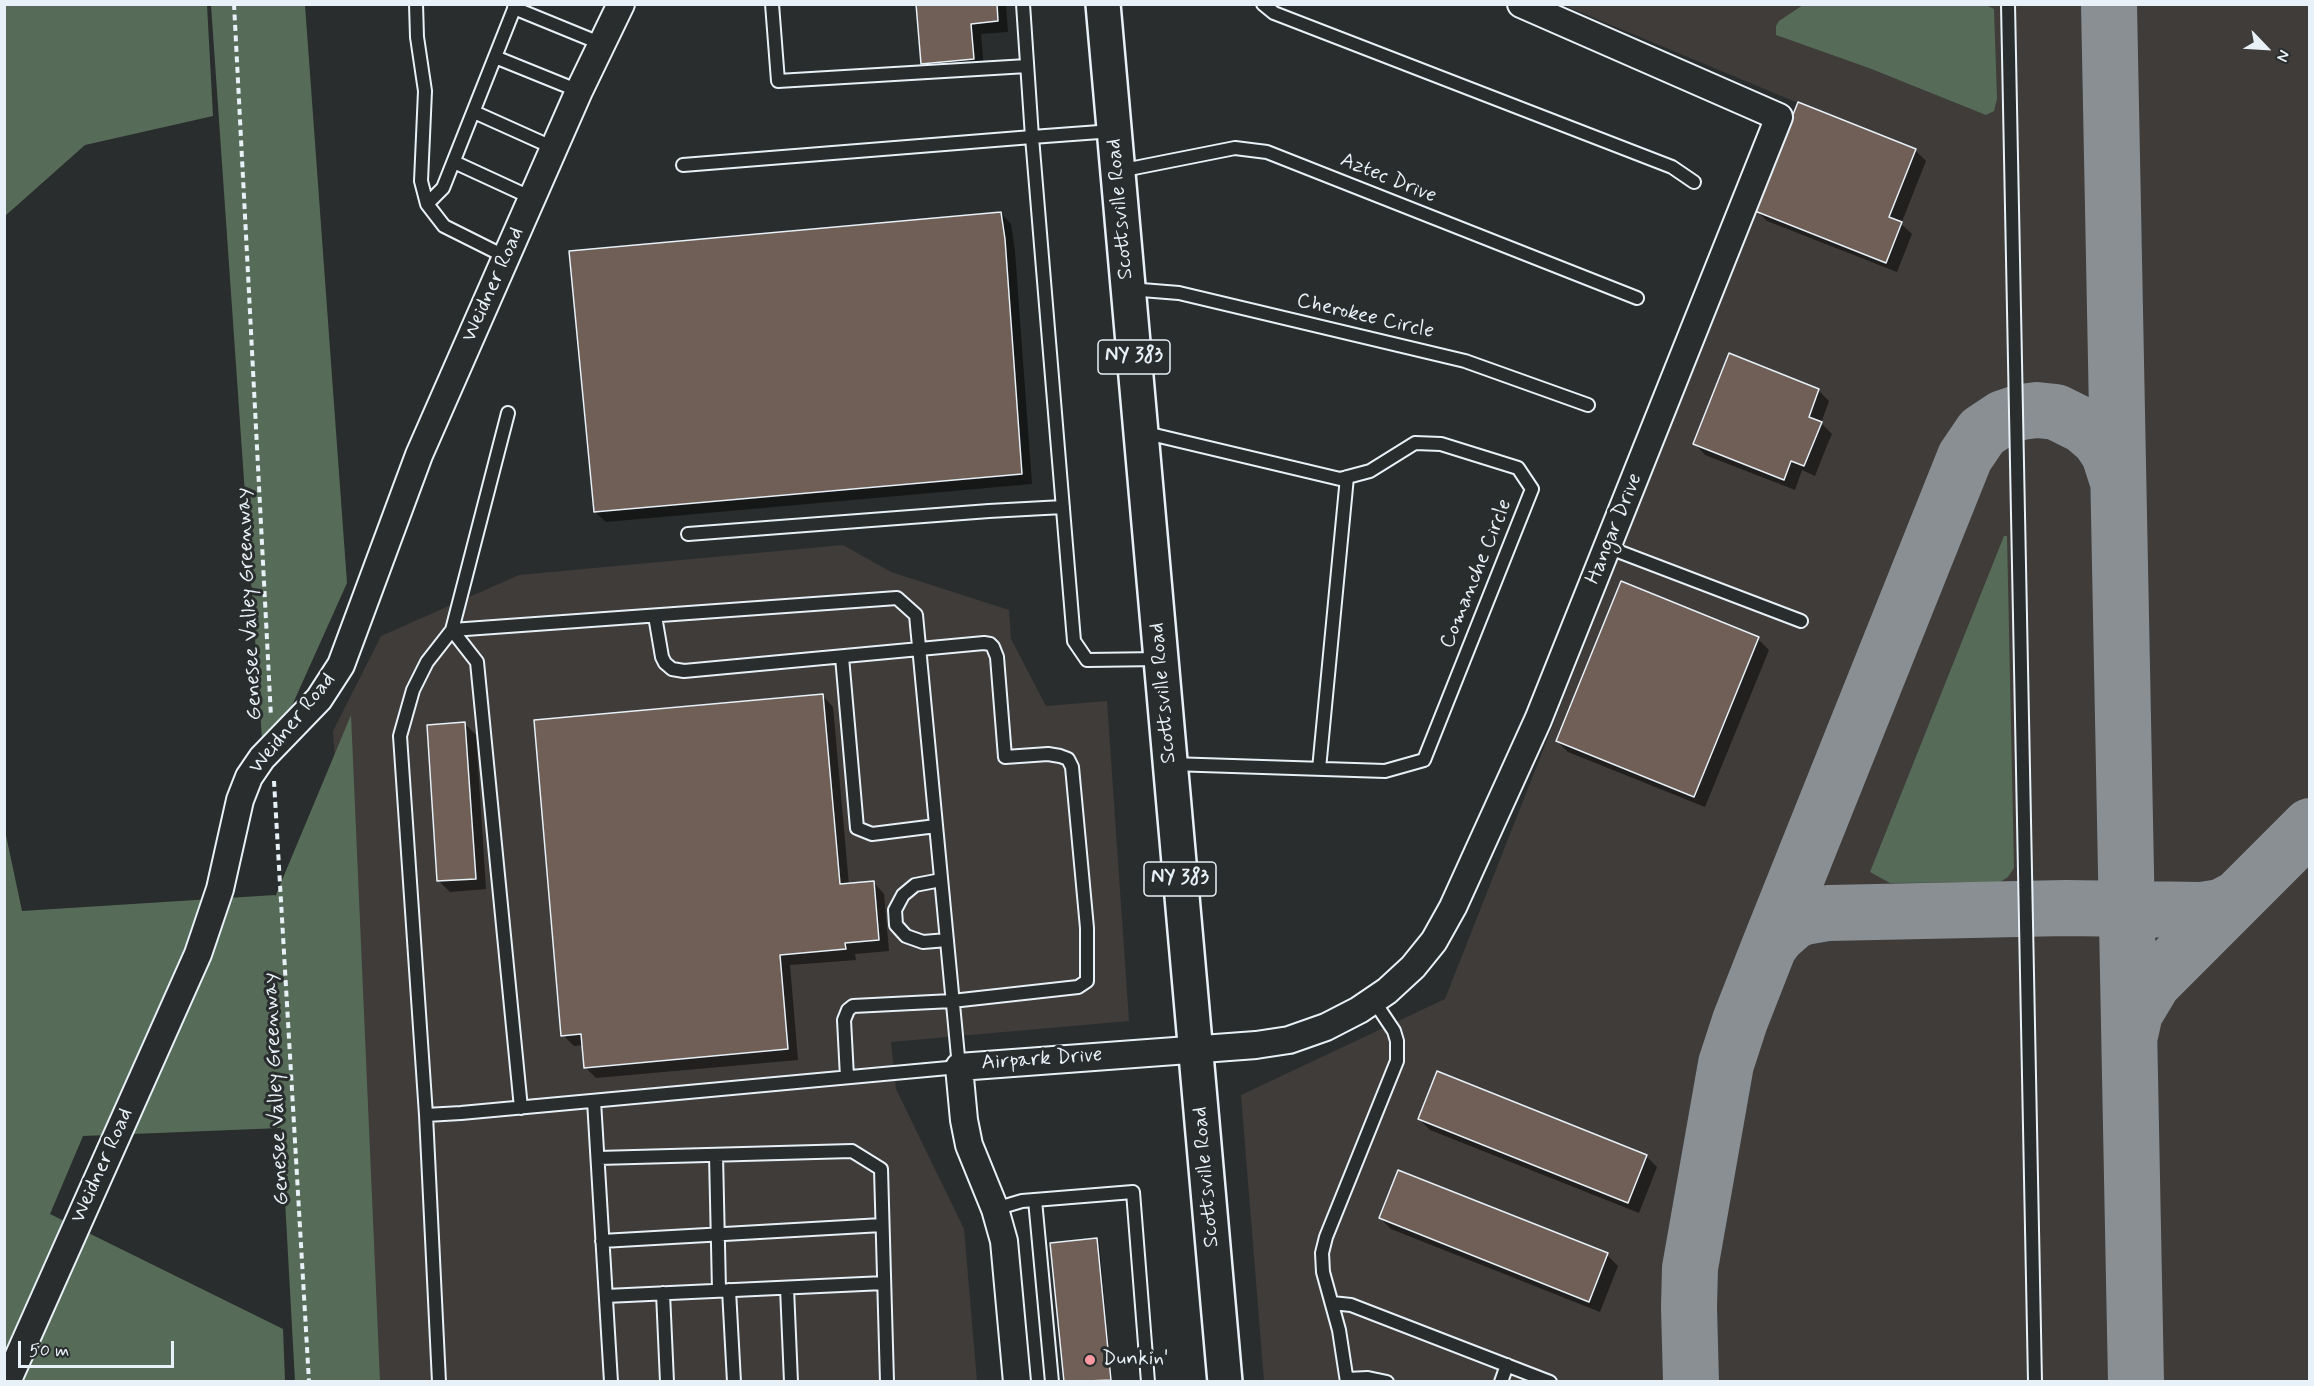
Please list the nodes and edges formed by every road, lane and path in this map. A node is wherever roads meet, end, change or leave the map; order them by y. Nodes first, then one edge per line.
1 (234, 4) edge
2 (416, 4) edge
3 (621, 4) edge
4 (772, 4) edge
5 (1023, 4) edge
6 (1103, 4) edge
7 (1263, 4) edge
8 (1521, 4) edge
9 (2008, 4) edge
10 (515, 6) edge
11 (602, 44) junction
12 (495, 57) junction
13 (1027, 66) junction
14 (579, 91) junction
15 (474, 112) junction
16 (1114, 131) junction
17 (1032, 137) junction
18 (554, 148) junction
19 (454, 162) junction
20 (683, 165) dead end
21 (1118, 171) junction
22 (1694, 182) dead end
23 (532, 198) junction
24 (427, 204) junction
25 (506, 256) junction
26 (1128, 289) junction
27 (1636, 298) dead end
28 (1588, 405) dead end
29 (508, 412) dead end
30 (1140, 432) junction
31 (1347, 477) junction
32 (1063, 507) junction
33 (688, 534) dead end
34 (1607, 547) junction
35 (655, 616) junction
36 (1801, 621) dead end
37 (452, 630) junction
38 (919, 649) junction
39 (842, 657) junction
40 (1161, 659) junction
41 (272, 747) junction
42 (1170, 764) junction
43 (1319, 769) junction
44 (936, 826) junction
45 (941, 880) junction
46 (947, 940) junction
47 (952, 1000) junction
48 (1374, 1001) junction
49 (1195, 1049) junction
50 (959, 1067) junction
51 (848, 1077) junction
52 (594, 1101) junction
53 (521, 1108) junction
54 (426, 1115) junction
55 (716, 1155) junction
56 (598, 1158) junction
57 (1035, 1200) junction
58 (995, 1209) junction
59 (882, 1226) junction
60 (717, 1235) junction
61 (602, 1241) junction
62 (884, 1283) junction
63 (787, 1288) junction
64 (724, 1290) junction
65 (663, 1293) junction
66 (606, 1296) junction
67 (1332, 1302) junction
68 (1507, 1365) junction
69 (1347, 1380) edge
70 (7, 1382) edge
71 (309, 1382) edge
72 (439, 1382) edge
73 (611, 1382) edge
74 (666, 1382) edge
75 (734, 1382) edge
76 (791, 1382) edge
77 (887, 1382) edge
78 (1017, 1382) edge
79 (1052, 1382) edge
80 (1148, 1382) edge
81 (1225, 1382) edge
82 (1387, 1382) edge
83 (1501, 1382) edge
84 (1550, 1382) edge
85 (2035, 1382) edge

1 - 41 path, Genesee Valley Greenway
2 - 24 lane
3 - 11 street, Weidner Road
4 - 13 lane
5 - 13 lane
6 - 16 main road, Scottsville Road / NY 383
7 - 22 lane
8 - 34 street, Hangar Drive
9 - 85 lane
10 - 11 lane
10 - 12 lane
11 - 14 street, Weidner Road
12 - 14 lane
12 - 15 lane
13 - 17 lane
14 - 18 street, Weidner Road
15 - 18 lane
15 - 19 lane
16 - 17 lane
16 - 21 main road, Scottsville Road / NY 383
17 - 20 lane
17 - 32 lane
18 - 23 street, Weidner Road
19 - 23 lane
19 - 24 lane
21 - 26 main road, Scottsville Road / NY 383
21 - 27 lane, Aztec Drive
23 - 25 street, Weidner Road
24 - 25 lane
25 - 41 street, Weidner Road
26 - 28 lane, Cherokee Circle
26 - 30 main road, Scottsville Road / NY 383
29 - 37 lane
30 - 31 lane, Comanche Circle
30 - 40 main road, Scottsville Road / NY 383
31 - 43 lane
31 - 43 lane, Comanche Circle
32 - 33 lane
32 - 40 lane
34 - 36 lane
34 - 48 street, Hangar Drive
35 - 37 lane
35 - 38 lane
35 - 39 lane
37 - 53 lane
37 - 54 lane
38 - 39 lane
38 - 44 lane
38 - 47 lane
39 - 44 lane
40 - 42 main road, Scottsville Road / NY 383
41 - 70 street, Weidner Road
41 - 71 path, Genesee Valley Greenway
42 - 43 lane, Comanche Circle
42 - 49 main road, Scottsville Road / NY 383
44 - 45 lane
45 - 46 lane
45 - 46 lane
46 - 47 lane
47 - 50 lane
47 - 51 lane
48 - 49 street, Hangar Drive
48 - 67 lane
49 - 50 street, Airpark Drive
49 - 81 main road, Scottsville Road / NY 383
50 - 51 lane
50 - 58 street, Airpark Drive
51 - 52 lane
52 - 53 lane
52 - 56 lane
53 - 54 lane
54 - 72 lane
55 - 56 lane
55 - 59 lane
55 - 60 lane
56 - 61 lane
57 - 58 lane
57 - 79 lane
57 - 80 lane
58 - 78 street, Airpark Drive
59 - 60 lane
59 - 62 lane
60 - 61 lane
60 - 64 lane
61 - 66 lane
62 - 63 lane
62 - 77 lane
63 - 64 lane
63 - 76 lane
64 - 65 lane
64 - 75 lane
65 - 66 lane
65 - 74 lane
66 - 73 lane
67 - 68 lane
67 - 69 lane
68 - 83 lane
68 - 84 lane
69 - 82 lane

